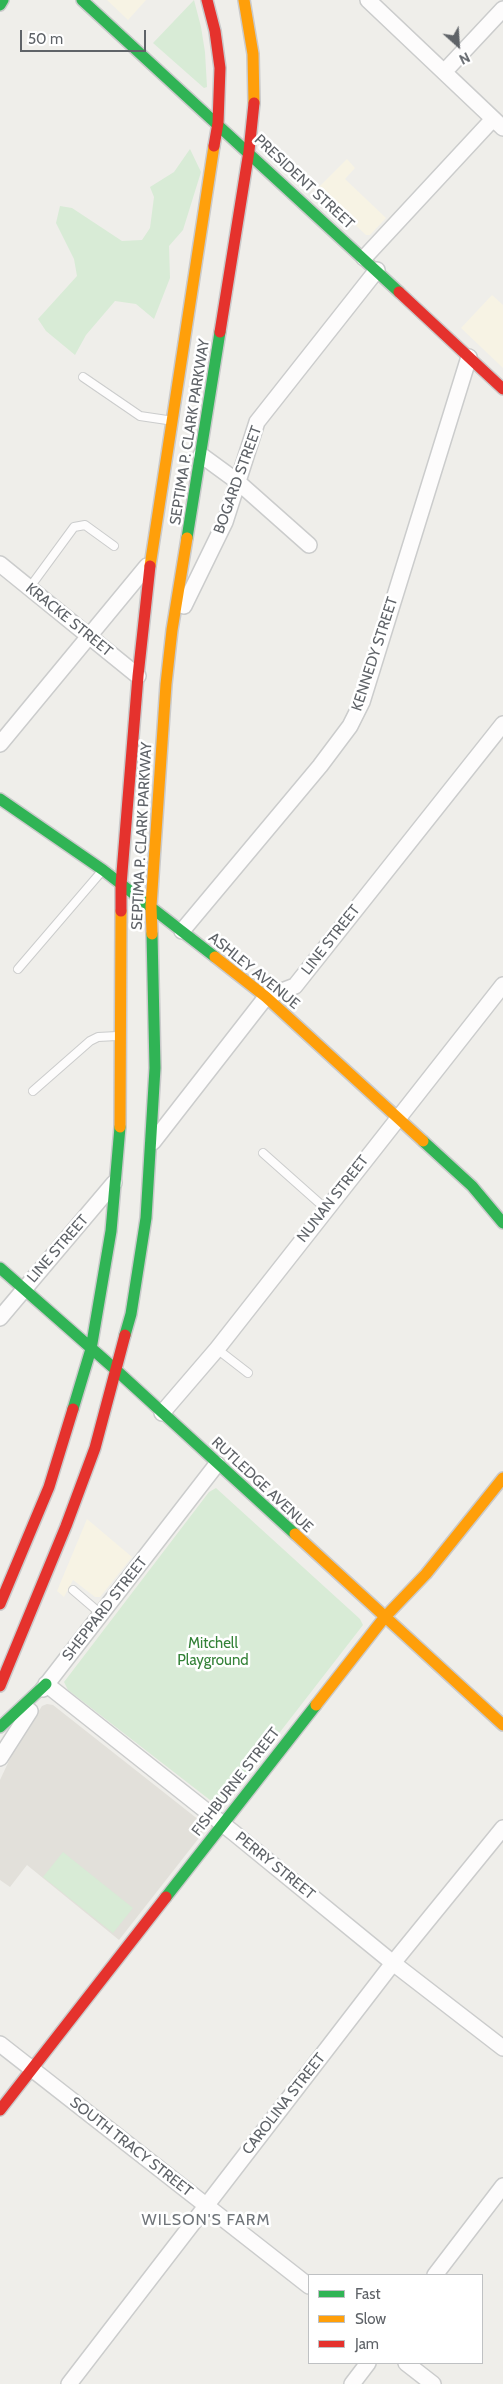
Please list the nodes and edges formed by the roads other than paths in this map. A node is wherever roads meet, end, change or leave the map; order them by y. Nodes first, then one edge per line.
1 (3, 0) edge
2 (82, 0) edge
3 (207, 0) edge
4 (244, 0) edge
5 (368, 0) edge
6 (0, 5) edge
7 (503, 9) edge
8 (444, 72) junction
9 (218, 123) junction
10 (498, 123) edge
11 (249, 151) junction
12 (364, 258) junction
13 (377, 270) junction
14 (469, 357) junction
15 (83, 377) dead end
16 (503, 389) edge
17 (172, 421) junction
18 (202, 455) junction
19 (238, 482) junction
20 (309, 545) dead end
21 (114, 546) dead end
22 (150, 563) junction
23 (0, 564) edge
24 (30, 587) junction
25 (172, 630) junction
26 (89, 635) junction
27 (138, 676) junction
28 (503, 724) edge
29 (0, 744) edge
30 (0, 799) edge
31 (103, 870) junction
32 (121, 885) junction
33 (151, 906) junction
34 (182, 931) junction
35 (18, 969) dead end
36 (503, 985) edge
37 (266, 997) junction
38 (122, 1035) junction
39 (34, 1091) dead end
40 (397, 1117) junction
41 (151, 1145) junction
42 (263, 1153) dead end
43 (117, 1180) junction
44 (472, 1186) junction
45 (503, 1205) edge
46 (326, 1209) junction
47 (503, 1224) edge
48 (0, 1268) edge
49 (23, 1289) junction
50 (0, 1318) edge
51 (91, 1349) junction
52 (217, 1349) junction
53 (116, 1370) junction
54 (248, 1373) dead end
55 (162, 1413) junction
56 (218, 1464) junction
57 (503, 1478) edge
58 (72, 1590) dead end
59 (0, 1604) edge
60 (101, 1614) junction
61 (384, 1618) junction
62 (46, 1684) junction
63 (0, 1686) edge
64 (503, 1725) edge
65 (0, 1727) edge
66 (0, 1758) edge
67 (222, 1823) junction
68 (503, 1828) edge
69 (393, 1963) junction
70 (0, 2044) edge
71 (503, 2048) edge
72 (32, 2069) junction
73 (0, 2110) edge
74 (503, 2186) edge
75 (205, 2206) junction
76 (436, 2274) edge
77 (308, 2285) edge
78 (367, 2364) edge
79 (407, 2364) edge
80 (69, 2384) edge
81 (352, 2384) edge
82 (433, 2384) edge

1 - 6 main road
2 - 9 main road, PRESIDENT STREET
3 - 9 main road, SEPTIMA P. CLARK PARKWAY
4 - 11 main road, SEPTIMA P. CLARK PARKWAY
5 - 8 street
7 - 8 street
8 - 10 street
9 - 11 main road, PRESIDENT STREET
9 - 17 main road, SEPTIMA P. CLARK PARKWAY
10 - 12 street
11 - 12 main road, PRESIDENT STREET
11 - 18 main road, SEPTIMA P. CLARK PARKWAY
12 - 13 main road, PRESIDENT STREET
13 - 14 main road, PRESIDENT STREET
13 - 19 street, BOGARD STREET
14 - 16 main road, PRESIDENT STREET
14 - 34 street, KENNEDY STREET
15 - 17 lane
17 - 22 main road, SEPTIMA P. CLARK PARKWAY
18 - 19 street
18 - 25 main road, SEPTIMA P. CLARK PARKWAY
19 - 20 street
19 - 25 street, BOGARD STREET
21 - 24 lane
22 - 26 street
22 - 27 main road, SEPTIMA P. CLARK PARKWAY
23 - 24 street, KRACKE STREET
24 - 26 street, KRACKE STREET
25 - 33 main road, SEPTIMA P. CLARK PARKWAY
26 - 27 street, KRACKE STREET
26 - 29 street
27 - 32 main road, SEPTIMA P. CLARK PARKWAY
28 - 37 street, LINE STREET
30 - 31 main road, ASHLEY AVENUE
31 - 32 main road, ASHLEY AVENUE
31 - 35 lane
32 - 33 main road, ASHLEY AVENUE
32 - 38 main road, SEPTIMA P. CLARK PARKWAY
33 - 34 main road, ASHLEY AVENUE
33 - 41 main road, SEPTIMA P. CLARK PARKWAY
34 - 37 main road, ASHLEY AVENUE
36 - 40 street, NUNAN STREET
37 - 40 main road, ASHLEY AVENUE
37 - 41 street
38 - 39 lane
38 - 43 main road, SEPTIMA P. CLARK PARKWAY
40 - 44 main road, ASHLEY AVENUE
40 - 46 street, NUNAN STREET
41 - 53 main road, SEPTIMA P. CLARK PARKWAY
42 - 46 lane
43 - 49 street, LINE STREET
43 - 51 main road, SEPTIMA P. CLARK PARKWAY
44 - 45 main road, ASHLEY AVENUE
44 - 47 main road, ASHLEY AVENUE
46 - 52 street, NUNAN STREET
48 - 49 main road, RUTLEDGE AVENUE
49 - 50 street, LINE STREET
49 - 51 main road, RUTLEDGE AVENUE
51 - 53 main road, RUTLEDGE AVENUE
51 - 59 main road, SEPTIMA P. CLARK PARKWAY
52 - 54 lane
52 - 55 street, NUNAN STREET
53 - 55 main road, RUTLEDGE AVENUE
53 - 63 main road, SEPTIMA P. CLARK PARKWAY
55 - 56 main road, RUTLEDGE AVENUE
56 - 60 street, SHEPPARD STREET
56 - 61 main road, RUTLEDGE AVENUE
57 - 61 main road, FISHBURNE STREET
58 - 60 lane
60 - 62 street, SHEPPARD STREET
61 - 64 main road, RUTLEDGE AVENUE
61 - 67 main road, FISHBURNE STREET
62 - 65 main road
62 - 66 street, SHEPPARD STREET
62 - 67 street, PERRY STREET
67 - 69 street, PERRY STREET
67 - 72 main road, FISHBURNE STREET
68 - 69 street, CAROLINA STREET
69 - 71 street, PERRY STREET
69 - 75 street, CAROLINA STREET
70 - 72 street, SOUTH TRACY STREET
72 - 73 main road, FISHBURNE STREET
72 - 75 street, SOUTH TRACY STREET
74 - 76 street
75 - 77 street, SOUTH TRACY STREET
75 - 80 street, CAROLINA STREET
78 - 81 street
79 - 82 street

